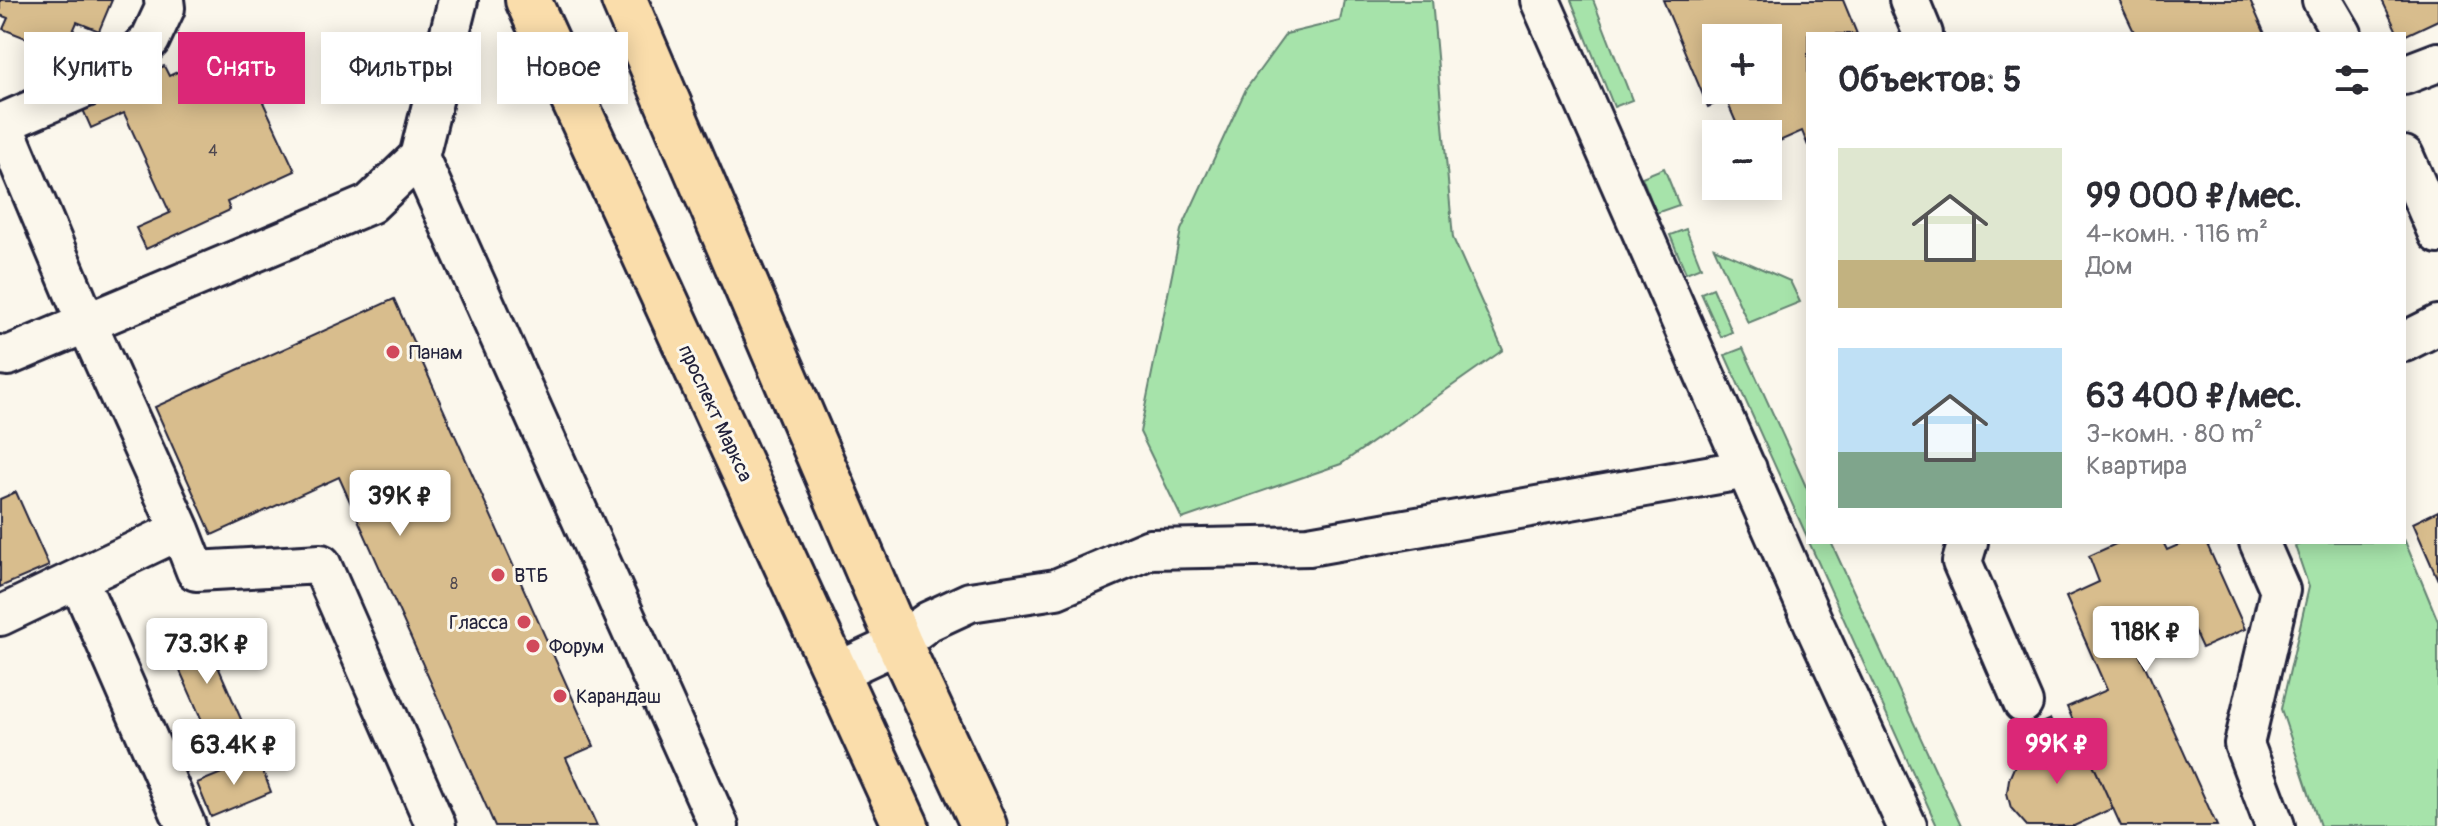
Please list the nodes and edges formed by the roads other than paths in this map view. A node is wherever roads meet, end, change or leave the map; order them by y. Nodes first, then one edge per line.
1 (164, 0) edge
2 (458, 0) edge
3 (528, 0) edge
4 (624, 0) edge
5 (1540, 0) edge
6 (1909, 0) edge
7 (2322, 0) edge
8 (1922, 32) edge
9 (2341, 32) edge
10 (2438, 62) edge
11 (2406, 74) edge
12 (10, 113) edge
13 (419, 157) junction
14 (2406, 161) edge
15 (2438, 234) edge
16 (87, 324) junction
17 (2438, 325) edge
18 (2406, 341) edge
19 (0, 355) edge
20 (1747, 469) junction
21 (180, 530) junction
22 (1967, 544) edge
23 (2260, 544) edge
24 (79, 581) junction
25 (0, 616) edge
26 (899, 643) junction
27 (835, 673) junction
28 (2023, 703) dead end
29 (186, 826) edge
30 (436, 826) edge
31 (719, 826) edge
32 (906, 826) edge
33 (984, 826) edge
34 (1907, 826) edge
35 (2275, 826) edge

1 - 12 lane
2 - 13 lane
3 - 27 main road, проспект Маркса
4 - 26 main road
5 - 20 lane
6 - 8 lane
7 - 9 lane
10 - 11 lane
12 - 16 lane
13 - 16 lane
13 - 31 lane
14 - 15 lane
16 - 19 lane
16 - 21 lane
17 - 18 lane
20 - 26 lane
20 - 34 lane
21 - 24 lane
21 - 30 lane
22 - 28 lane
23 - 35 lane
24 - 25 lane
24 - 29 lane
26 - 27 lane
26 - 33 main road
27 - 32 main road, проспект Маркса

